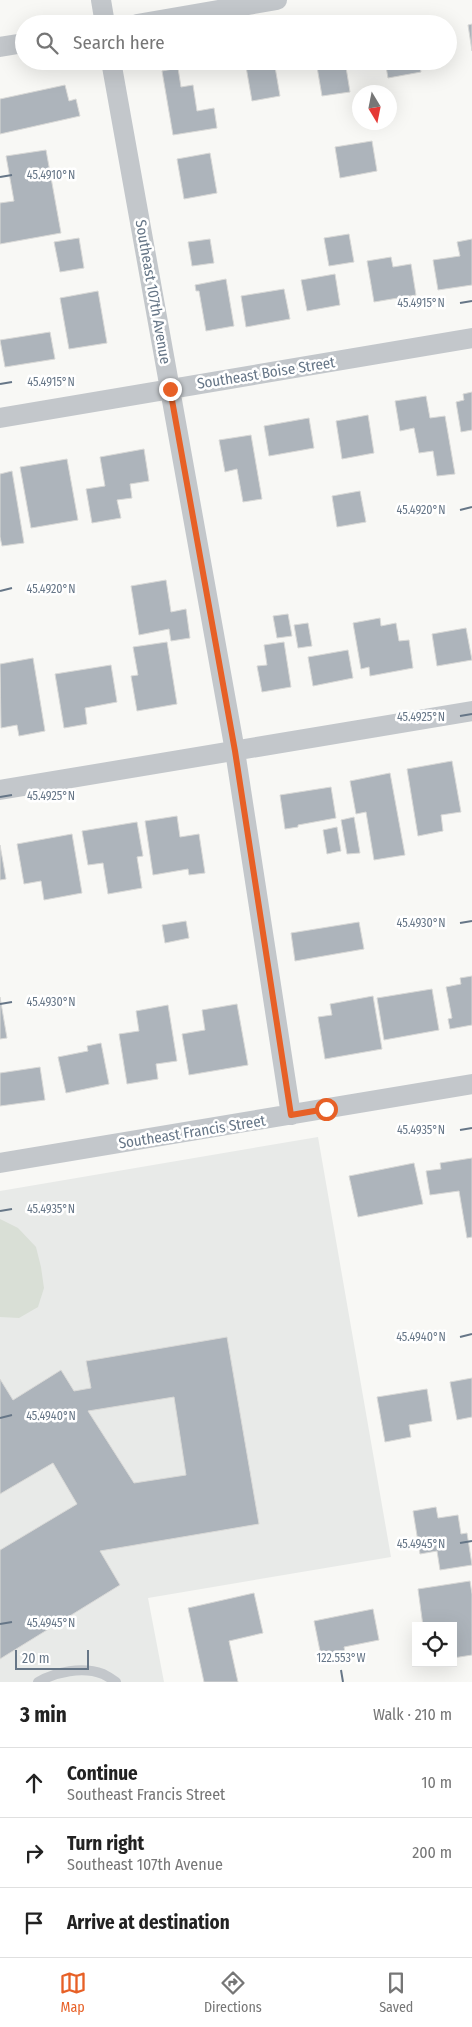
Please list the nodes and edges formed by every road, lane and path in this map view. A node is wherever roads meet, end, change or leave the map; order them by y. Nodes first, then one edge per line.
1 (101, 0) edge
2 (277, 0) edge
3 (104, 15) edge
4 (190, 15) edge
5 (15, 44) edge
6 (0, 47) edge
7 (113, 70) edge
8 (472, 338) edge
9 (170, 389) junction
10 (0, 418) edge
11 (472, 710) edge
12 (235, 751) junction
13 (0, 790) edge
14 (472, 1084) edge
15 (291, 1115) junction
16 (0, 1164) edge
17 (38, 1682) edge
18 (116, 1682) edge

1 - 3 street
2 - 4 street
5 - 6 street
7 - 9 street, Southeast 107th Avenue
8 - 9 street, Southeast Boise Street
9 - 10 street, Southeast Boise Street
9 - 12 street, Southeast 107th Avenue
11 - 12 street
12 - 13 street
12 - 15 street, Southeast 107th Avenue
14 - 15 street, Southeast Francis Street
15 - 16 street, Southeast Francis Street
17 - 18 lane

